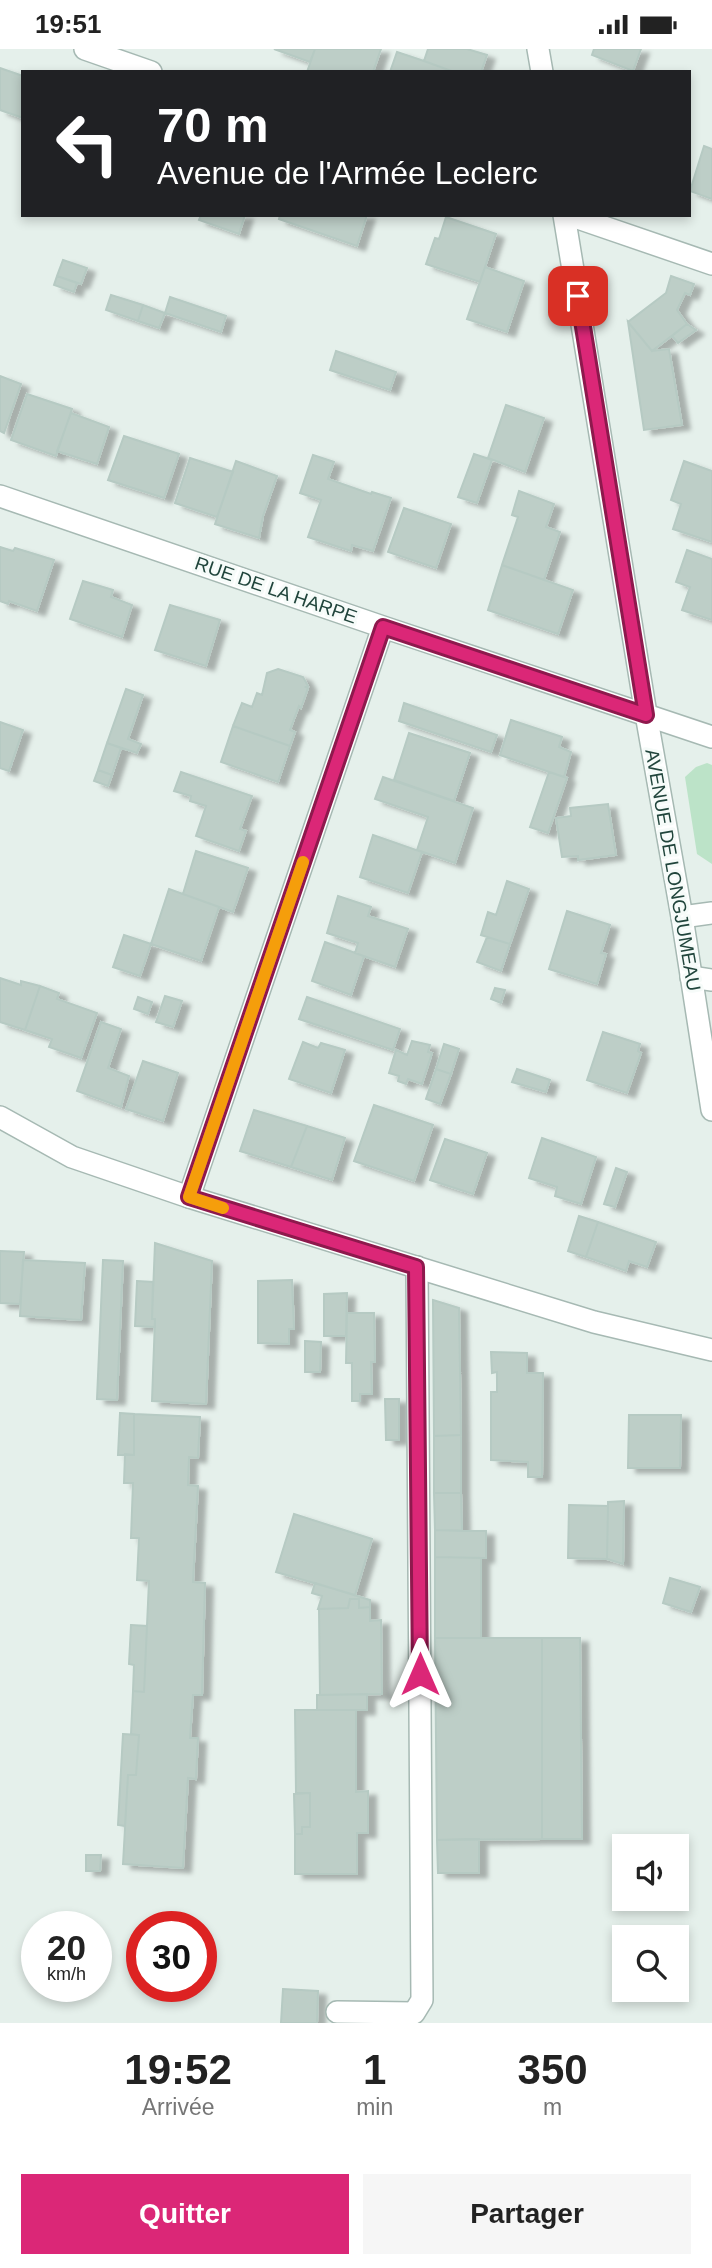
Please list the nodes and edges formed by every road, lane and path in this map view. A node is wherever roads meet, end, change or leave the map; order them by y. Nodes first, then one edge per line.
1 (85, 49) edge
2 (538, 49) edge
3 (145, 70) edge
4 (542, 70) edge
5 (567, 217) edge
6 (573, 217) edge
7 (712, 264) edge
8 (0, 496) edge
9 (383, 627) junction
10 (646, 715) junction
11 (712, 737) edge
12 (712, 913) edge
13 (682, 917) junction
14 (702, 979) edge
15 (712, 1111) edge
16 (0, 1117) edge
17 (189, 1197) junction
18 (416, 1267) junction
19 (712, 1350) edge
20 (337, 2012) dead end

1 - 3 street
2 - 4 street
5 - 10 street, AVENUE DE LONGJUMEAU
6 - 7 street
8 - 9 street, RUE DE LA HARPE
9 - 10 street, RUE DE LA HARPE
9 - 17 street
10 - 11 street, RUE DE LA HARPE
10 - 13 street, AVENUE DE LONGJUMEAU
12 - 13 street
13 - 14 street, AVENUE DE LONGJUMEAU
14 - 15 street, AVENUE DE LONGJUMEAU
16 - 17 street
17 - 18 street
18 - 19 street
18 - 20 street

